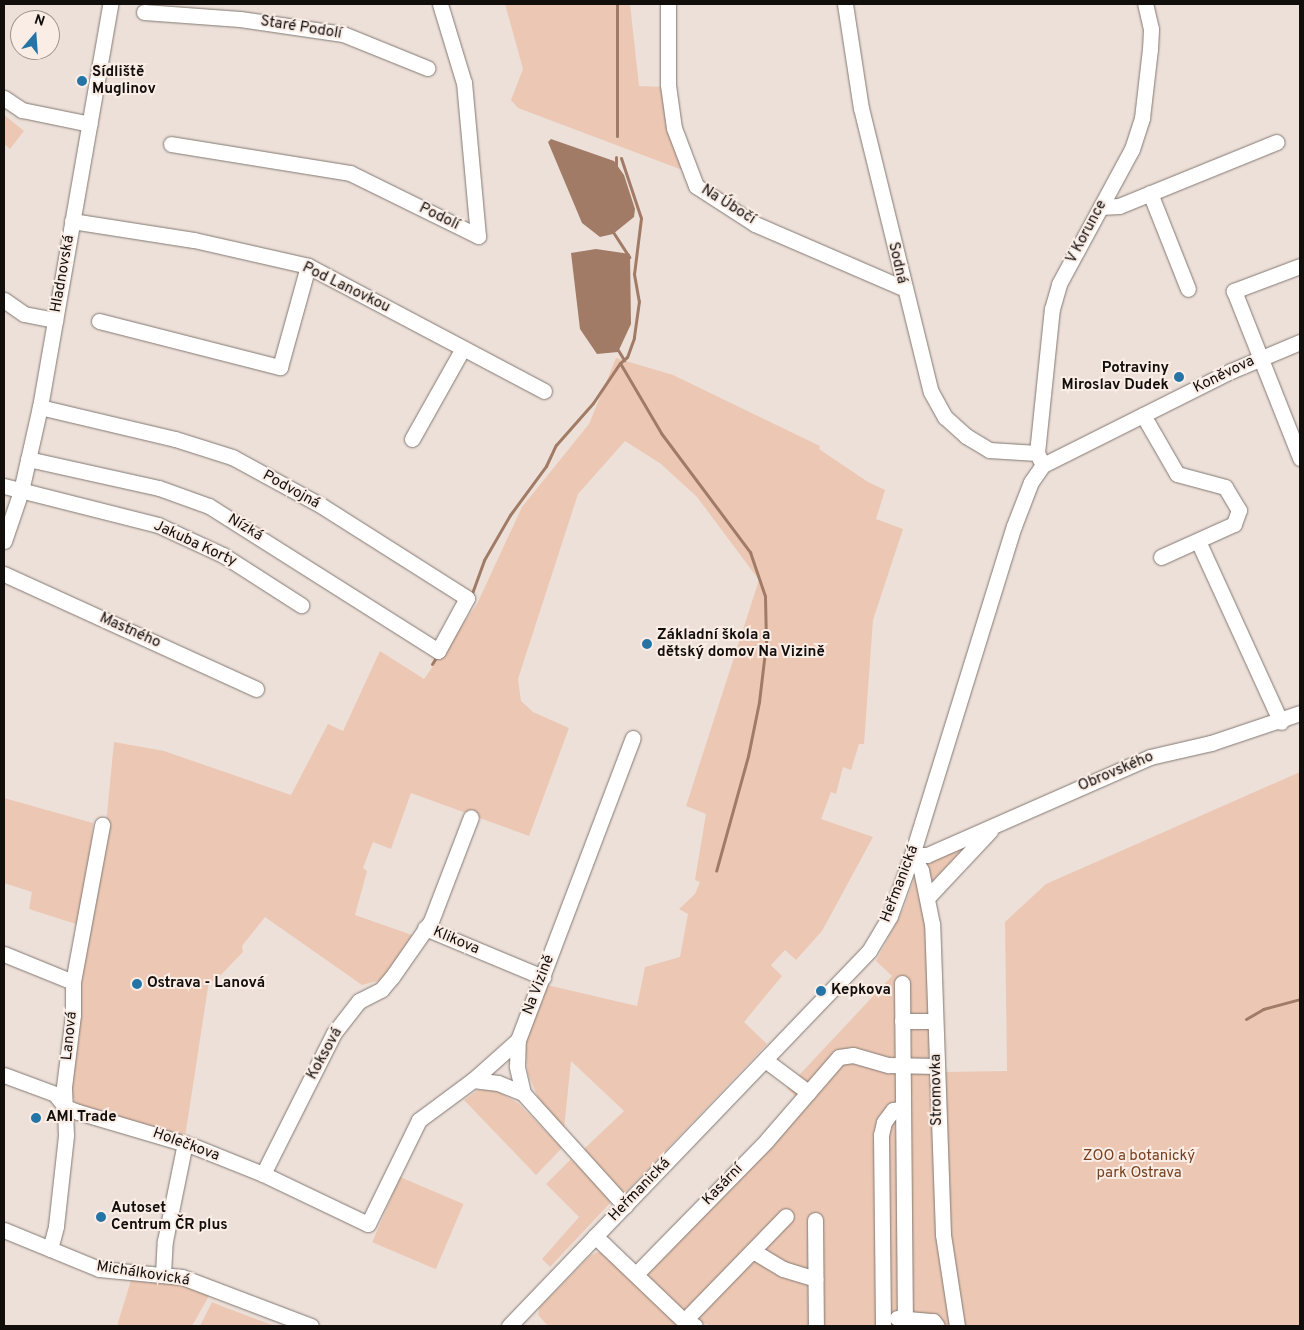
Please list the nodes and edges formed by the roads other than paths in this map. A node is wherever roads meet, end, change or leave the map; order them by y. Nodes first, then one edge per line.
1 (110, 4) edge
2 (440, 4) edge
3 (668, 4) edge
4 (846, 4) edge
5 (1145, 4) edge
6 (169, 8) edge
7 (144, 12) dead end
8 (427, 68) dead end
9 (4, 98) edge
10 (90, 124) junction
11 (1277, 142) dead end
12 (172, 144) dead end
13 (1150, 193) junction
14 (1101, 207) junction
15 (72, 221) junction
16 (308, 266) junction
17 (1300, 266) edge
18 (903, 288) junction
19 (1188, 289) dead end
20 (4, 300) edge
21 (55, 320) junction
22 (99, 321) dead end
23 (1300, 342) edge
24 (463, 348) junction
25 (1259, 358) junction
26 (544, 391) dead end
27 (40, 407) junction
28 (1143, 415) junction
29 (412, 439) dead end
30 (1300, 458) edge
31 (1040, 459) junction
32 (28, 460) junction
33 (4, 486) edge
34 (21, 491) junction
35 (4, 541) edge
36 (1198, 541) junction
37 (1161, 557) dead end
38 (4, 574) edge
39 (301, 605) dead end
40 (438, 651) joint
41 (256, 688) dead end
42 (1300, 713) edge
43 (1282, 722) junction
44 (632, 738) dead end
45 (471, 817) dead end
46 (102, 824) dead end
47 (994, 826) junction
48 (912, 855) junction
49 (928, 897) junction
50 (426, 928) junction
51 (4, 954) edge
52 (543, 977) junction
53 (74, 982) junction
54 (902, 983) dead end
55 (902, 1021) junction
56 (934, 1021) junction
57 (518, 1040) junction
58 (765, 1060) junction
59 (903, 1066) junction
60 (936, 1066) junction
61 (4, 1075) edge
62 (473, 1080) junction
63 (808, 1092) junction
64 (524, 1094) junction
65 (65, 1107) junction
66 (903, 1108) junction
67 (184, 1143) junction
68 (263, 1174) junction
69 (625, 1206) junction
70 (786, 1216) dead end
71 (815, 1220) dead end
72 (4, 1230) edge
73 (595, 1236) junction
74 (50, 1249) junction
75 (753, 1251) junction
76 (163, 1274) junction
77 (636, 1274) junction
78 (815, 1279) junction
79 (905, 1322) edge
80 (883, 1323) edge
81 (690, 1324) edge
82 (311, 1326) edge
83 (509, 1326) edge
84 (816, 1326) edge
85 (937, 1326) edge
86 (957, 1326) edge

1 - 10 street, Hladnovská
2 - 12 street, Podolí
3 - 18 street, Na Úbočí
4 - 18 street, Sodná
5 - 14 street, V Korunce
6 - 7 street, Staré Podolí
6 - 8 street, Staré Podolí
9 - 10 street
10 - 15 street, Hladnovská
11 - 13 street
13 - 14 street
13 - 19 street
14 - 31 street, V Korunce
15 - 16 street, Pod Lanovkou
15 - 21 street, Hladnovská
16 - 22 street
16 - 24 street, Pod Lanovkou
17 - 25 street
18 - 31 street, Sodná
20 - 21 street
21 - 27 street, Hladnovská
23 - 25 street, Koněvova
24 - 26 street, Pod Lanovkou
24 - 29 street
25 - 28 street, Koněvova
25 - 30 street
27 - 32 street, Hladnovská
27 - 40 street, Podvojná
28 - 31 street, Koněvova
28 - 36 street
31 - 48 street, Heřmanická
32 - 34 street, Hladnovská
32 - 40 street, Nízká
33 - 34 street, Jakuba Korty
34 - 35 street, Hladnovská
34 - 39 street, Jakuba Korty
36 - 37 street
36 - 43 street
38 - 41 street, Mastného
42 - 43 street, Obrovského
43 - 47 street, Obrovského
44 - 52 street, Na Vizině
45 - 50 street, Klikova
46 - 53 street, Lanová
47 - 48 street, Obrovského
47 - 49 street, Obrovského
48 - 49 street, Stromovka
48 - 58 street, Heřmanická
49 - 56 street, Stromovka
50 - 52 street, Klikova
50 - 68 street, Koksová
51 - 53 street
52 - 57 street, Na Vizině
53 - 65 street, Lanová
54 - 55 street
55 - 56 street
55 - 59 street
56 - 60 street, Stromovka
57 - 62 street
57 - 64 street, Na Vizině
58 - 63 street
58 - 69 street, Heřmanická
59 - 60 street
59 - 63 street
59 - 66 street
60 - 86 street, Stromovka
61 - 65 street, Holečkova
62 - 64 street
62 - 68 street, Holečkova
63 - 77 street, Kasární
64 - 69 street, Na Vizině
65 - 67 street, Holečkova
65 - 74 street, Lanová
66 - 79 street
66 - 80 street
67 - 68 street, Holečkova
67 - 76 street
69 - 73 street, Heřmanická
70 - 75 street
71 - 78 street
72 - 74 street, Michálkovická
73 - 77 street
73 - 83 street, Heřmanická
74 - 76 street, Michálkovická
75 - 78 street
75 - 81 street
76 - 82 street, Michálkovická
77 - 81 street
78 - 84 street
79 - 80 street
79 - 85 street

